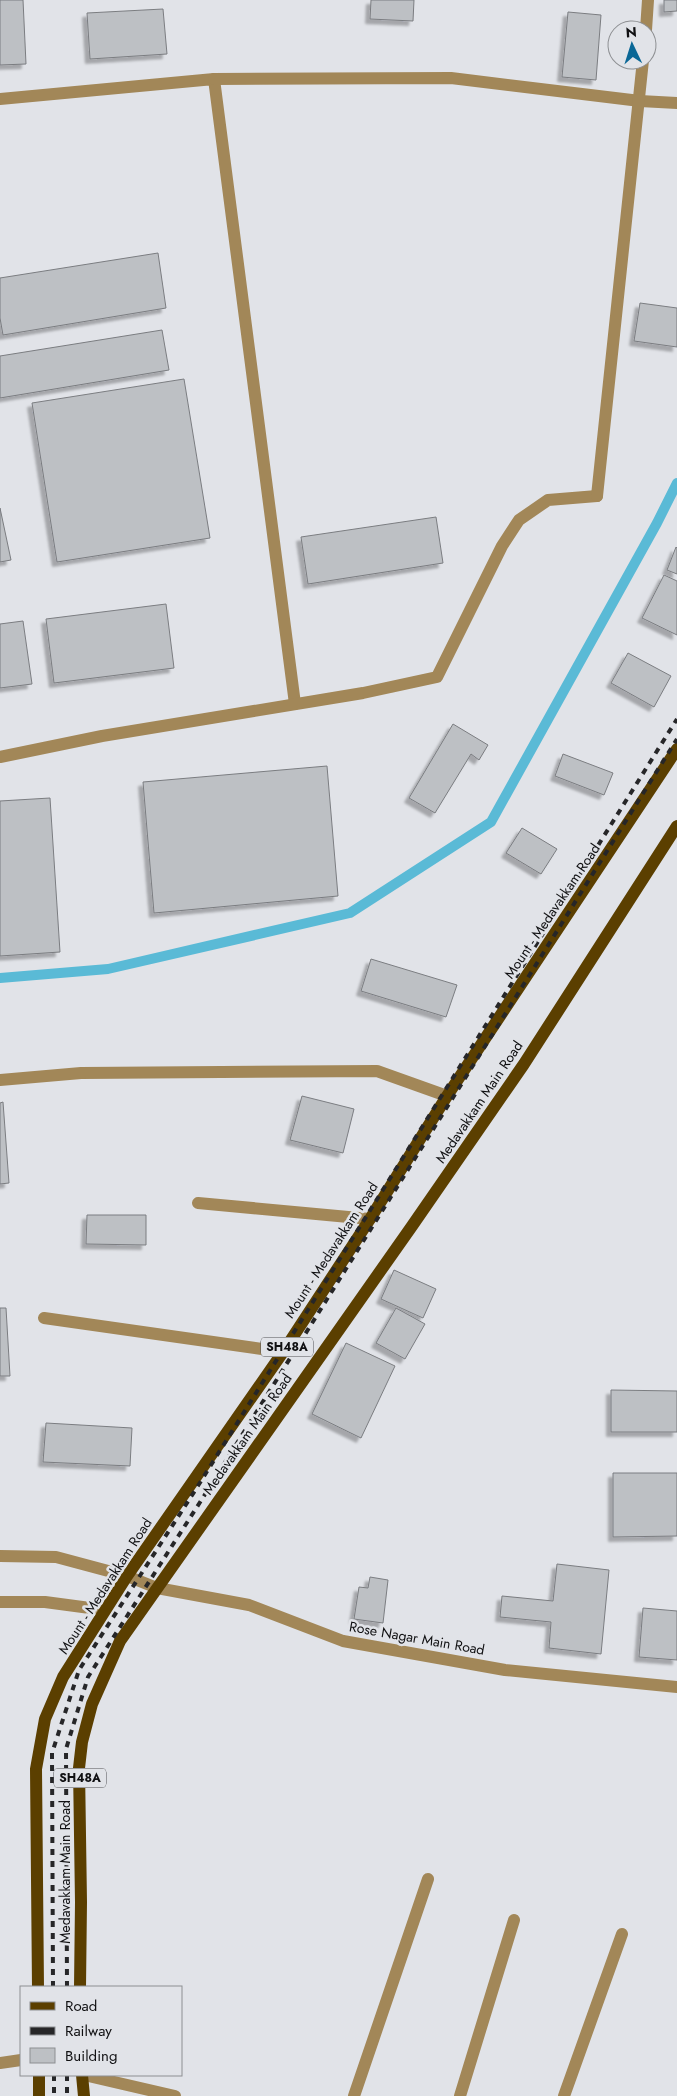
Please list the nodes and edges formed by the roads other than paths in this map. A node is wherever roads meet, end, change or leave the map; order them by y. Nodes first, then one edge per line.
1 (648, 0) edge
2 (647, 20) edge
3 (642, 70) edge
4 (214, 79) junction
5 (0, 98) edge
6 (640, 101) junction
7 (677, 103) edge
8 (295, 704) junction
9 (677, 749) edge
10 (0, 758) edge
11 (677, 826) edge
12 (0, 1080) edge
13 (447, 1096) junction
14 (198, 1203) dead end
15 (370, 1219) junction
16 (44, 1318) dead end
17 (283, 1352) junction
18 (0, 1556) edge
19 (127, 1576) junction
20 (158, 1588) junction
21 (0, 1602) edge
22 (105, 1610) junction
23 (677, 1687) edge
24 (428, 1879) dead end
25 (514, 1920) dead end
26 (622, 1934) dead end
27 (38, 1986) edge
28 (80, 1986) edge
29 (20, 2060) edge
30 (0, 2063) edge
31 (39, 2076) edge
32 (83, 2076) edge
33 (87, 2076) edge
34 (39, 2096) edge
35 (84, 2096) edge
36 (176, 2096) edge
37 (354, 2096) edge
38 (460, 2096) edge
39 (564, 2096) edge

1 - 2 street
3 - 6 street
4 - 5 street
4 - 6 street
4 - 8 street
6 - 7 street
6 - 8 street
8 - 10 street
9 - 13 main road, Mount - Medavakkam Road / SH48A
11 - 20 main road, Medavakkam Main Road / SH48A
12 - 13 street
13 - 15 main road, Mount - Medavakkam Road / SH48A
14 - 15 street
15 - 17 main road, Mount - Medavakkam Road / SH48A
16 - 17 street
17 - 19 main road, Mount - Medavakkam Road / SH48A
18 - 19 street, Rose Nagar Main Road
19 - 20 street, Rose Nagar Main Road
19 - 22 main road, Mount - Medavakkam Road / SH48A
20 - 23 street, Rose Nagar Main Road
20 - 28 main road, Medavakkam Main Road / SH48A
21 - 22 street
22 - 27 main road, Mount - Medavakkam Road / SH48A
24 - 37 street
25 - 38 street
26 - 39 street
29 - 30 street
31 - 34 main road
32 - 35 main road
33 - 36 street

